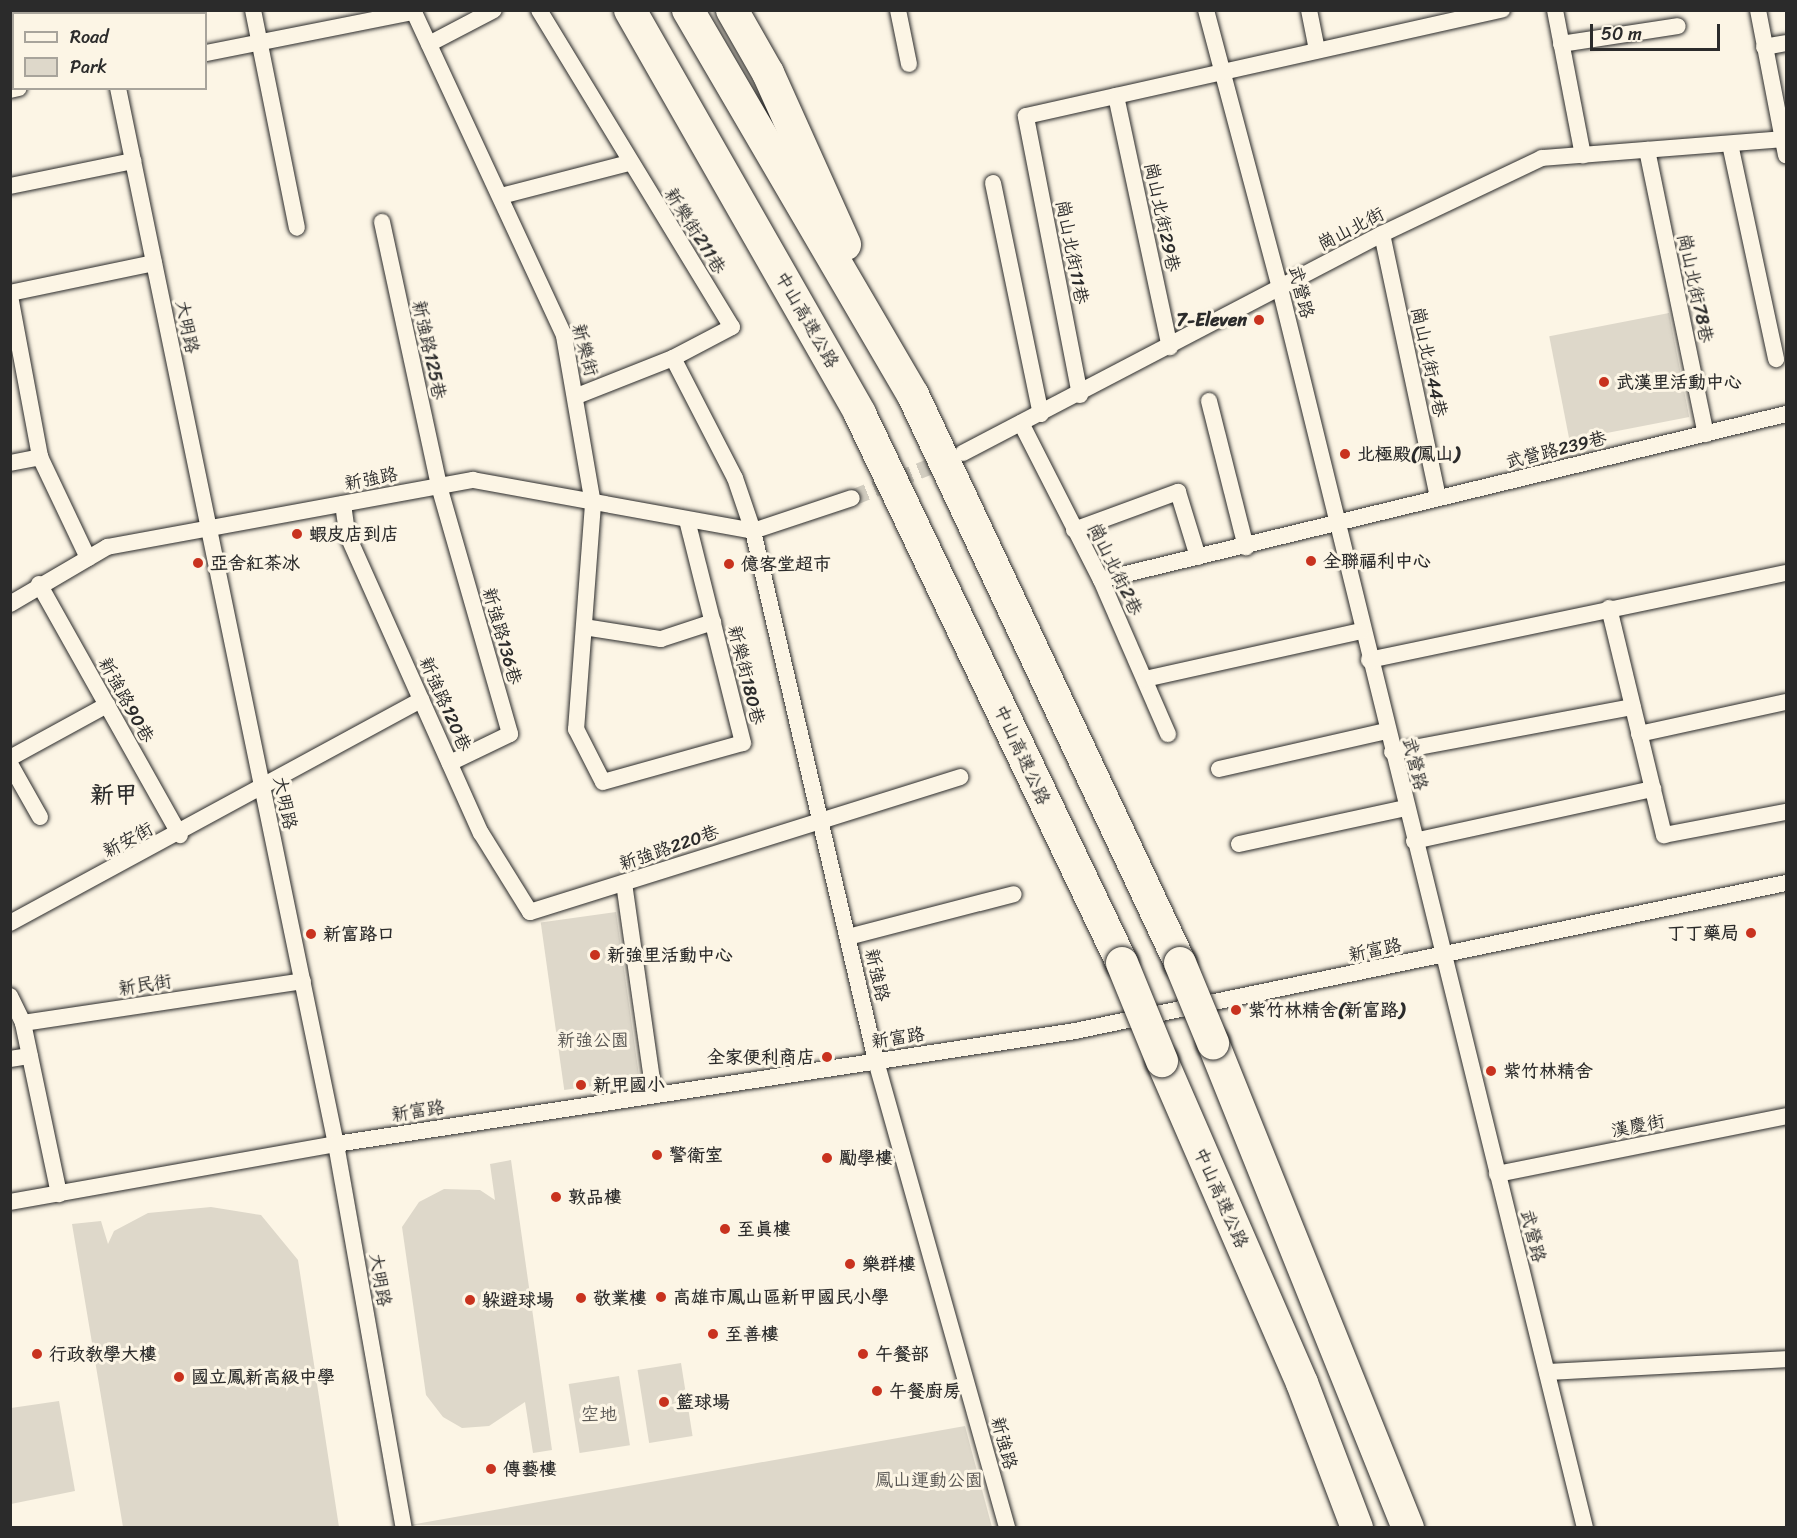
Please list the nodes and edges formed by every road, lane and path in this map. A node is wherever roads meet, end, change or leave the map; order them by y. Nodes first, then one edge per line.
1 (253, 10) edge
2 (495, 10) edge
3 (539, 10) edge
4 (630, 10) edge
5 (688, 10) edge
6 (732, 10) edge
7 (898, 10) edge
8 (1206, 10) edge
9 (1309, 10) edge
10 (1502, 10) edge
11 (1555, 10) edge
12 (1758, 10) edge
13 (413, 11) edge
14 (1678, 26) dead end
15 (259, 43) junction
16 (1786, 43) edge
17 (429, 44) junction
18 (1561, 44) junction
19 (1764, 47) junction
20 (1317, 50) junction
21 (207, 53) edge
22 (909, 64) dead end
23 (1222, 72) junction
24 (118, 90) edge
25 (1116, 96) junction
26 (1730, 144) junction
27 (1785, 144) edge
28 (1647, 150) junction
29 (1583, 154) junction
30 (133, 161) junction
31 (629, 163) junction
32 (993, 183) dead end
33 (10, 186) edge
34 (501, 196) junction
35 (382, 222) dead end
36 (297, 228) dead end
37 (1382, 234) junction
38 (154, 262) junction
39 (1280, 288) junction
40 (10, 295) edge
41 (1170, 347) junction
42 (673, 358) junction
43 (1776, 359) dead end
44 (913, 395) junction
45 (1080, 395) junction
46 (577, 396) junction
47 (1209, 401) dead end
48 (1041, 414) junction
49 (1786, 414) edge
50 (1021, 423) junction
51 (1706, 434) junction
52 (963, 453) tunnel mouth
53 (40, 457) junction
54 (10, 463) edge
55 (439, 486) junction
56 (852, 498) tunnel mouth
57 (1438, 498) junction
58 (343, 504) junction
59 (593, 504) junction
60 (687, 520) junction
61 (1335, 525) junction
62 (209, 529) junction
63 (1074, 530) junction
64 (753, 531) junction
65 (1246, 547) junction
66 (1198, 557) junction
67 (88, 558) junction
68 (1786, 573) edge
69 (1101, 580) junction
70 (39, 584) junction
71 (10, 604) edge
72 (1609, 608) junction
73 (713, 622) junction
74 (584, 627) junction
75 (1361, 631) junction
76 (1369, 660) junction
77 (1145, 679) junction
78 (421, 700) junction
79 (1786, 702) edge
80 (107, 705) junction
81 (1633, 707) junction
82 (576, 729) joint
83 (1386, 731) junction
84 (1168, 734) dead end
85 (1640, 734) junction
86 (1392, 752) junction
87 (10, 758) edge
88 (450, 763) junction
89 (10, 764) edge
90 (1220, 769) dead end
91 (960, 777) dead end
92 (262, 789) junction
93 (1653, 789) junction
94 (1406, 808) junction
95 (1786, 812) edge
96 (40, 817) dead end
97 (819, 818) junction
98 (180, 835) junction
99 (1414, 841) junction
100 (1239, 844) dead end
101 (624, 883) junction
102 (1786, 883) edge
103 (1014, 894) dead end
104 (530, 912) joint
105 (10, 923) edge
106 (848, 937) junction
107 (1443, 956) junction
108 (303, 981) junction
109 (10, 996) edge
110 (24, 1023) junction
111 (30, 1056) junction
112 (10, 1059) edge
113 (876, 1061) junction
114 (654, 1095) junction
115 (1786, 1116) edge
116 (336, 1144) junction
117 (1497, 1174) junction
118 (59, 1194) junction
119 (10, 1202) edge
120 (1786, 1359) edge
121 (1547, 1372) junction
122 (404, 1527) edge
123 (1007, 1527) edge
124 (1357, 1527) edge
125 (1408, 1527) edge
126 (1585, 1527) edge

1 - 15 street
2 - 17 street
3 - 31 street, 新樂街211巷
4 - 124 highway, 中山高速公路, bridge
5 - 44 highway
6 - 44 highway
7 - 22 street
8 - 23 street, 武營路
9 - 20 street
10 - 20 street
11 - 18 street
12 - 19 street
13 - 15 street
13 - 17 street, 新樂街
14 - 18 street
15 - 21 street
15 - 36 street
16 - 19 street
17 - 34 street, 新樂街
18 - 29 street
19 - 27 street
20 - 23 street
23 - 25 street
23 - 39 street, 武營路
24 - 30 street, 大明路
25 - 41 street, 崗山北街29巷
25 - 45 street, 崗山北街11巷
26 - 27 street, 崗山北街
26 - 28 street, 崗山北街
26 - 43 street
28 - 29 street, 崗山北街
28 - 51 street, 崗山北街78巷
29 - 37 street, 崗山北街
30 - 33 street
30 - 38 street, 大明路
31 - 34 street
31 - 42 street, 新樂街211巷
32 - 48 street
34 - 46 street, 新樂街
35 - 55 street, 新強路125巷
37 - 39 street, 崗山北街
37 - 57 street, 崗山北街44巷
38 - 40 street
38 - 62 street, 大明路
39 - 41 street, 崗山北街
39 - 61 street, 武營路
40 - 53 street
41 - 45 street, 崗山北街
42 - 46 street, 新樂街211巷
42 - 64 street
44 - 125 highway, bridge
45 - 48 street, 崗山北街
46 - 59 street, 新樂街
47 - 65 street
48 - 50 street, 崗山北街
49 - 51 street, 武營路239巷
50 - 52 street, 崗山北街
50 - 63 street, 崗山北街2巷
51 - 57 street, 武營路239巷
53 - 54 street
53 - 67 street
55 - 58 street, 新強路
55 - 59 street, 新強路
55 - 88 street, 新強路136巷
56 - 64 street, 新強路
57 - 61 street, 武營路239巷
58 - 62 street, 新強路
58 - 78 street, 新強路120巷
59 - 60 street, 新強路
59 - 74 street, 新樂街
60 - 64 street, 新強路
60 - 73 street, 新樂街180巷
61 - 65 street, 武營路239巷
61 - 75 street, 武營路
62 - 67 street, 新強路
62 - 92 street, 大明路
63 - 66 street
63 - 69 street, 崗山北街2巷
64 - 97 street, 新強路
65 - 66 street, 武營路239巷
66 - 69 street, 武營路239巷
67 - 70 street, 新強路
68 - 72 street
69 - 77 street, 崗山北街2巷
70 - 71 street, 新強路
70 - 80 street, 新強路90巷
72 - 76 street
72 - 81 street
73 - 74 street
73 - 82 street, 新樂街180巷
74 - 82 street, 新樂街
75 - 76 street, 武營路
75 - 77 street
76 - 83 street, 武營路
77 - 84 street, 崗山北街2巷
78 - 88 street, 新強路120巷
78 - 92 street, 新安街
79 - 85 street
80 - 87 street
80 - 98 street, 新強路90巷
81 - 85 street
81 - 86 street
83 - 86 street, 武營路
83 - 90 street
85 - 93 street
86 - 94 street, 武營路
88 - 104 street, 新強路120巷
89 - 96 street
91 - 97 street, 新強路220巷
92 - 98 street, 新安街
92 - 108 street, 大明路
93 - 95 street
93 - 99 street
94 - 99 street, 武營路
94 - 100 street
97 - 101 street, 新強路220巷
97 - 106 street, 新強路
98 - 105 street, 新安街
99 - 107 street, 武營路
101 - 104 street, 新強路220巷
101 - 114 street
102 - 107 street, 新富路
103 - 106 street
106 - 113 street, 新強路
107 - 113 street, 新富路
107 - 117 street, 武營路
108 - 110 street, 新民街
108 - 116 street, 大明路
109 - 110 street
110 - 111 street
111 - 112 street
111 - 118 street
113 - 114 street, 新富路
113 - 123 street, 新強路
114 - 116 street, 新富路
115 - 117 street, 漢慶街
116 - 118 street, 新富路
116 - 122 street, 大明路
117 - 121 street, 武營路
118 - 119 street, 新富路
120 - 121 street
121 - 126 street, 武營路

